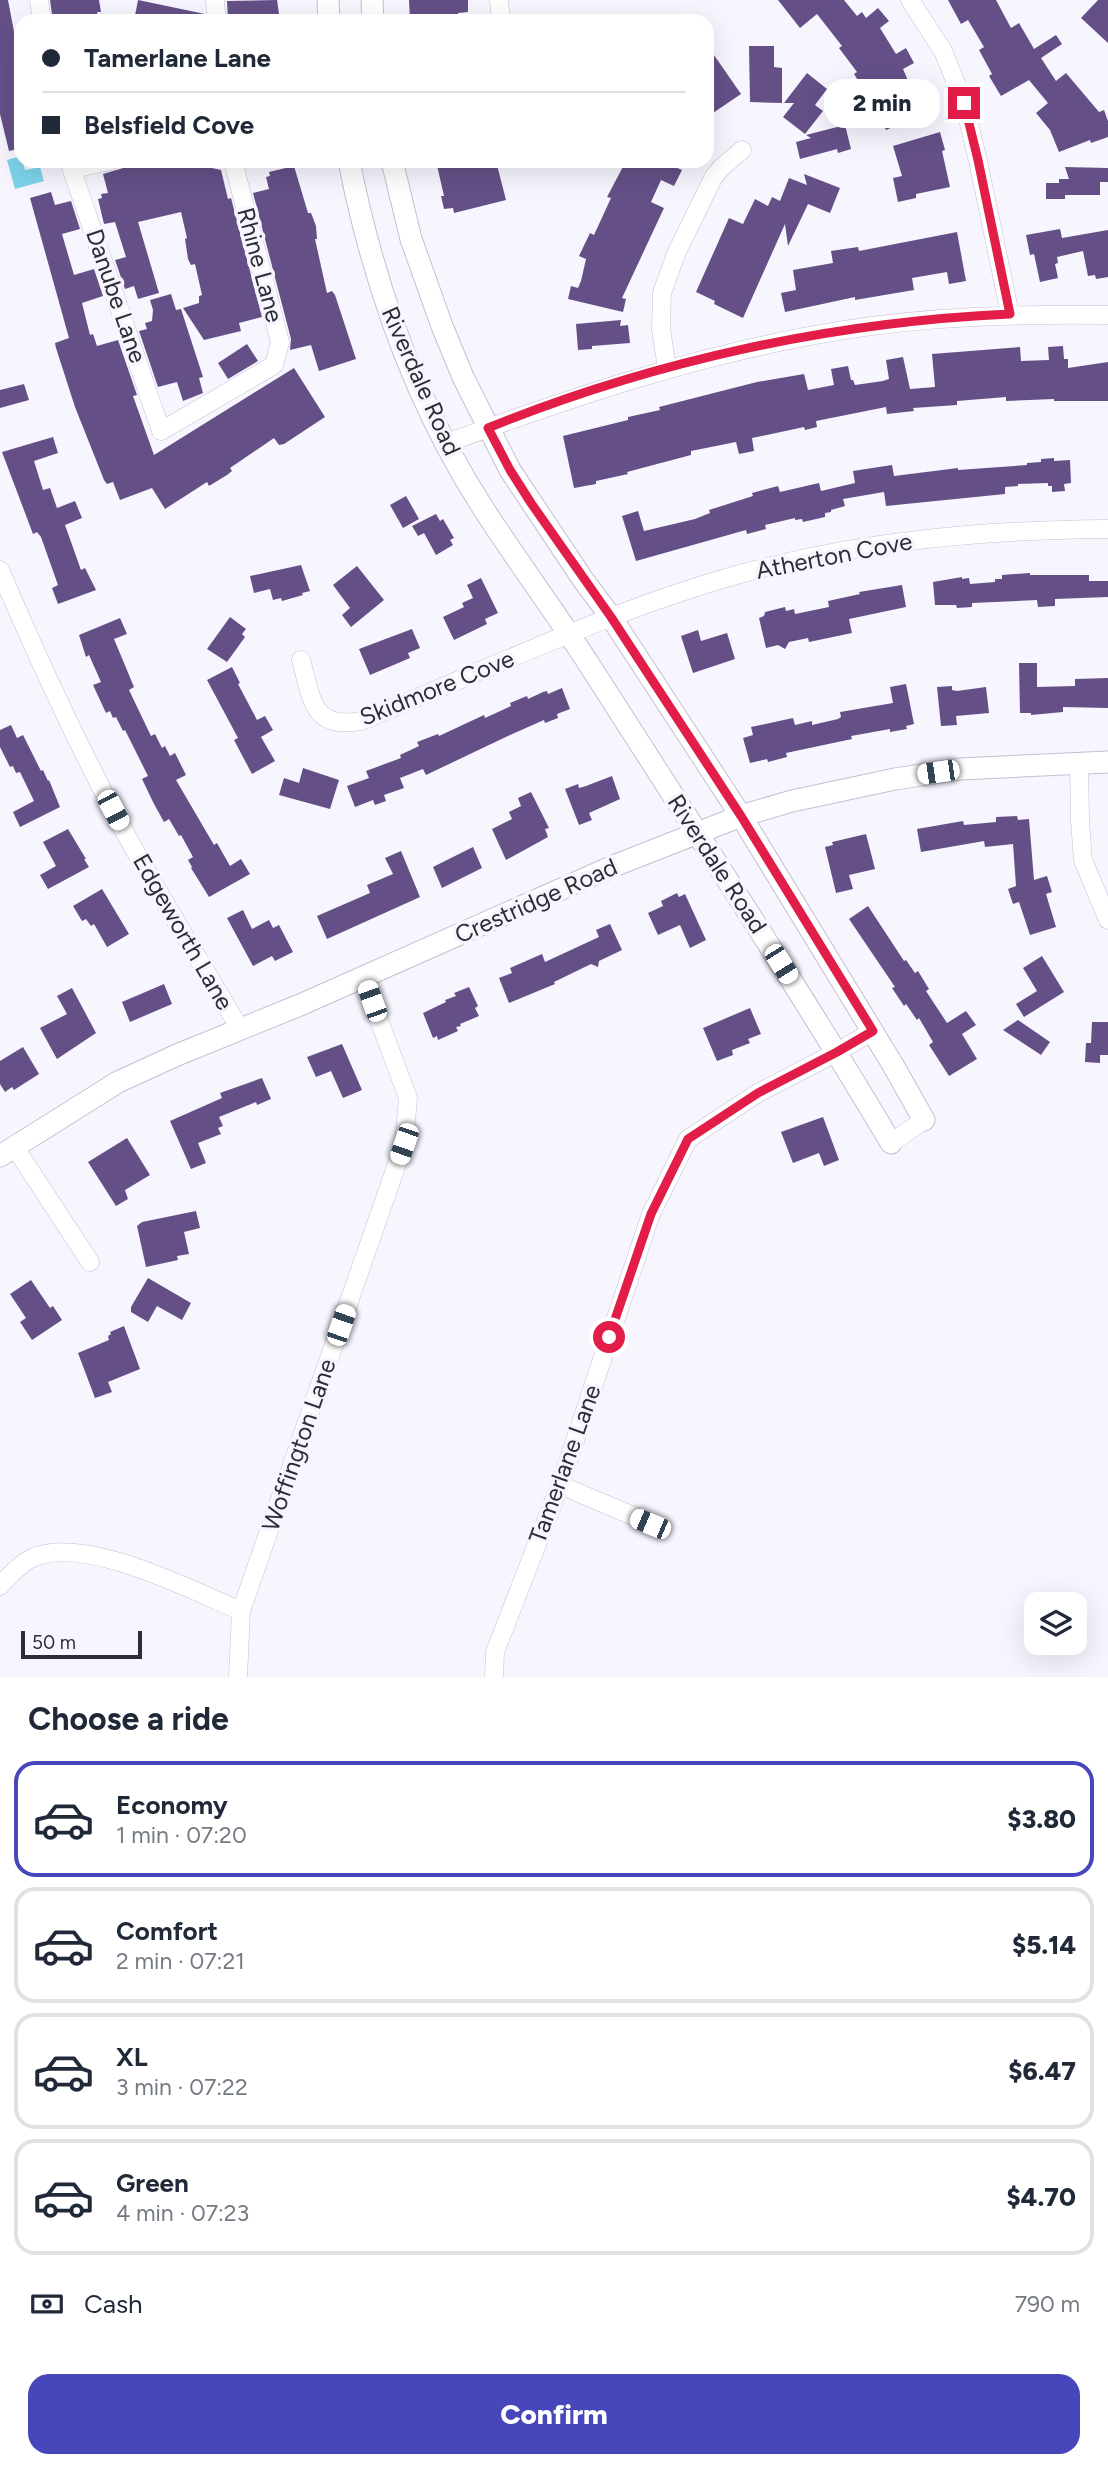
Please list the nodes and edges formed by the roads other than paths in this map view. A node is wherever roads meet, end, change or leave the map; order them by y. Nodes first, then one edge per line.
1 (910, 0) edge
2 (742, 150) dead end
3 (72, 168) edge
4 (235, 168) edge
5 (350, 168) edge
6 (394, 168) edge
7 (1010, 314) junction
8 (1108, 315) edge
9 (667, 369) junction
10 (488, 428) junction
11 (161, 431) joint
12 (447, 443) junction
13 (1108, 529) edge
14 (0, 570) edge
15 (611, 617) junction
16 (569, 633) junction
17 (301, 660) dead end
18 (1108, 762) edge
19 (1079, 763) junction
20 (741, 816) junction
21 (696, 833) junction
22 (1108, 920) edge
23 (363, 977) junction
24 (240, 1029) junction
25 (873, 1031) junction
26 (837, 1052) junction
27 (924, 1120) joint
28 (891, 1143) joint
29 (7, 1151) edge
30 (90, 1262) dead end
31 (560, 1485) junction
32 (650, 1524) dead end
33 (0, 1586) edge
34 (241, 1611) junction
35 (238, 1677) edge
36 (494, 1677) edge

1 - 7 street
2 - 9 street
3 - 11 street, Danube Lane
4 - 11 street, Rhine Lane
5 - 12 street, Riverdale Road
6 - 10 street, Riverdale Road
7 - 8 street
7 - 9 street
9 - 10 street
10 - 12 street
10 - 15 street, Riverdale Road
12 - 16 street, Riverdale Road
13 - 15 street, Atherton Cove
14 - 24 street, Edgeworth Lane
15 - 16 street, Atherton Cove
15 - 20 street, Riverdale Road
16 - 17 street, Skidmore Cove
16 - 21 street, Riverdale Road
18 - 19 street, Crestridge Road
19 - 20 street, Crestridge Road
19 - 22 street
20 - 21 street, Crestridge Road
20 - 25 street, Riverdale Road
21 - 23 street, Crestridge Road
21 - 26 street, Riverdale Road
23 - 24 street, Crestridge Road
23 - 34 street, Woffington Lane
24 - 29 street, Crestridge Road
25 - 26 street, Tamerlane Lane
25 - 27 street, Riverdale Road
26 - 28 street, Riverdale Road
26 - 31 street, Tamerlane Lane
27 - 28 street, Riverdale Road
29 - 30 street
31 - 32 street
31 - 36 street, Tamerlane Lane
33 - 34 street
34 - 35 street, Woffington Lane

